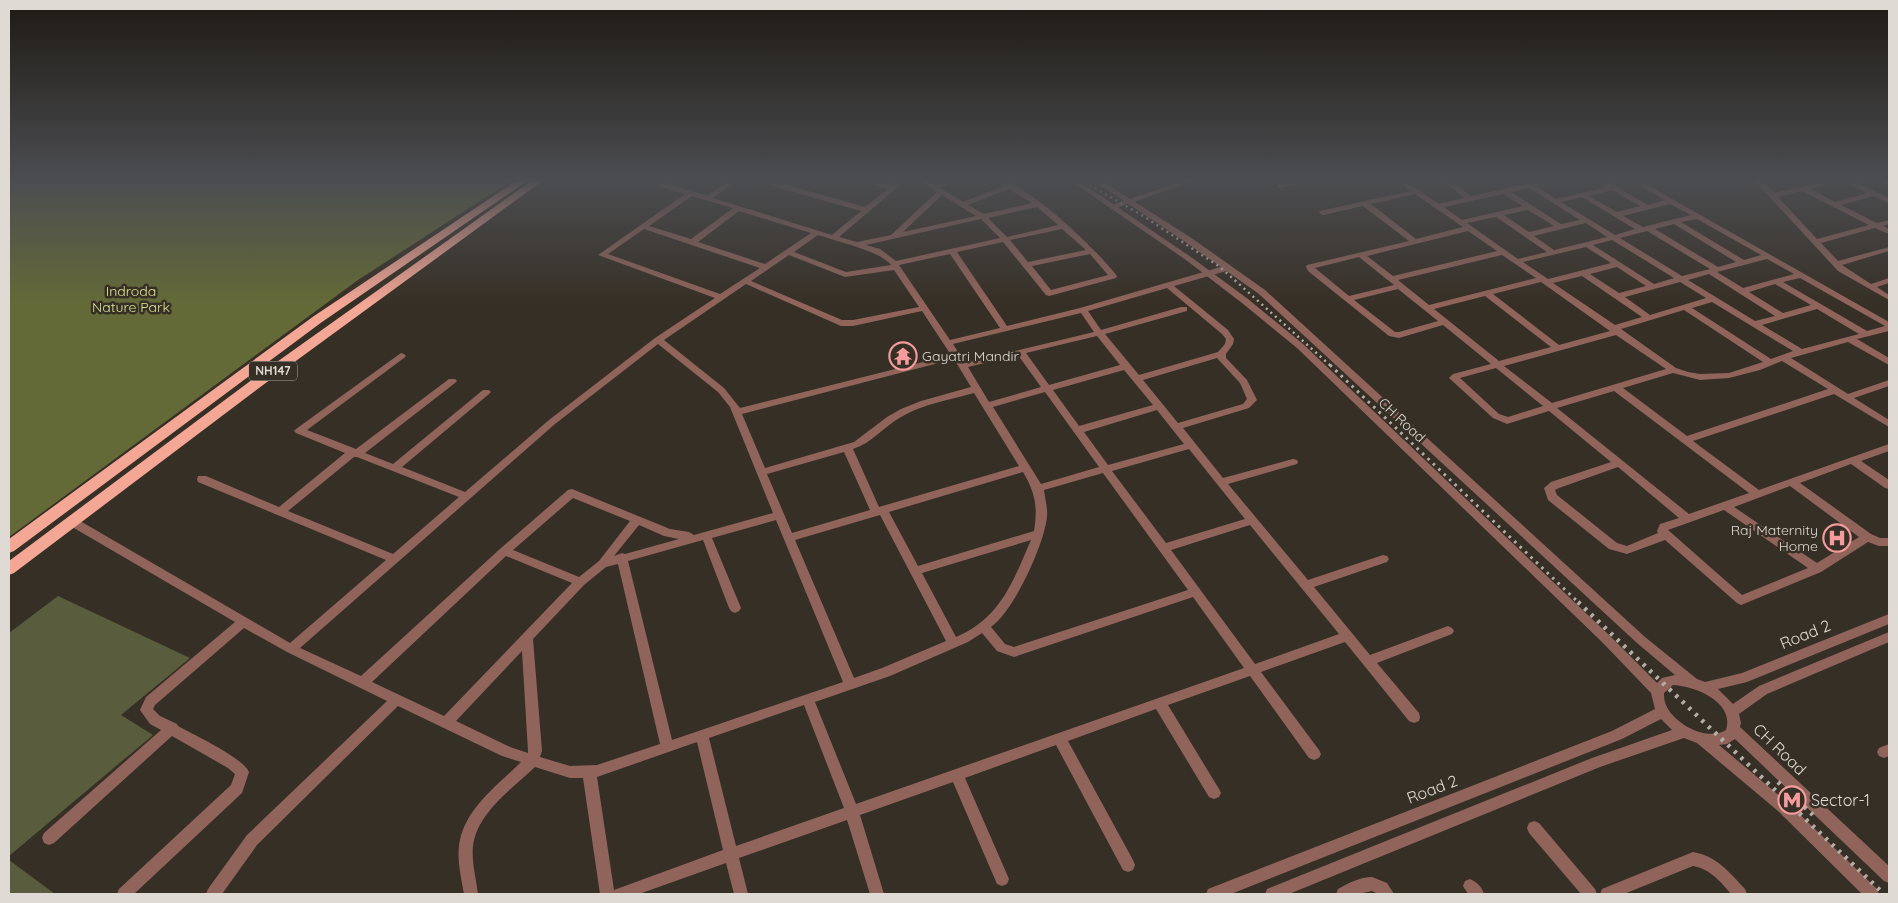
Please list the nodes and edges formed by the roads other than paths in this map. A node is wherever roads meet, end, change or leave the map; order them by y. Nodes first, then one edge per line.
1 (463, 221) edge
2 (481, 221) edge
3 (651, 221) edge
4 (720, 221) edge
5 (779, 221) edge
6 (853, 221) edge
7 (908, 221) edge
8 (964, 221) edge
9 (987, 221) edge
10 (1059, 221) edge
11 (1134, 221) edge
12 (1159, 221) edge
13 (1388, 221) edge
14 (1461, 221) edge
15 (1477, 221) edge
16 (1508, 221) edge
17 (1551, 221) edge
18 (1586, 221) joint
19 (1628, 221) edge
20 (1678, 221) edge
21 (1707, 221) edge
22 (1797, 221) edge
23 (1867, 221) edge
24 (1675, 222) junction
25 (1889, 222) edge
26 (1466, 225) junction
27 (644, 226) junction
28 (1065, 226) junction
29 (1876, 226) junction
30 (1560, 227) junction
31 (1646, 230) junction
32 (1889, 232) edge
33 (816, 233) junction
34 (1528, 235) junction
35 (894, 236) junction
36 (833, 238) junction
37 (1614, 238) junction
38 (1005, 239) junction
39 (1414, 241) junction
40 (692, 242) junction
41 (1816, 242) junction
42 (1587, 244) junction
43 (854, 245) junction
44 (1889, 249) edge
45 (952, 251) junction
46 (1092, 251) junction
47 (788, 252) junction
48 (1504, 252) junction
49 (1554, 252) junction
50 (1360, 254) junction
51 (1768, 256) junction
52 (1518, 261) junction
53 (1744, 263) junction
54 (1618, 264) junction
55 (1837, 264) junction
56 (1026, 265) junction
57 (766, 266) junction
58 (895, 266) junction
59 (1227, 268) junction
60 (1714, 271) junction
61 (1583, 273) junction
62 (1209, 274) junction
63 (1801, 275) junction
64 (1682, 279) junction
65 (1392, 280) junction
66 (1545, 280) junction
67 (1889, 280) edge
68 (745, 281) junction
69 (1777, 282) junction
70 (1169, 286) junction
71 (1400, 286) junction
72 (1654, 287) junction
73 (1870, 287) junction
74 (1742, 292) junction
75 (1486, 294) junction
76 (1618, 296) junction
77 (722, 297) junction
78 (1889, 298) edge
79 (1347, 299) junction
80 (1713, 299) junction
81 (1818, 306) junction
82 (1685, 307) junction
83 (924, 308) junction
84 (1428, 308) junction
85 (1083, 310) junction
86 (1184, 310) dead end
87 (1783, 316) junction
88 (1649, 318) junction
89 (1445, 322) junction
90 (1755, 324) junction
91 (1889, 327) edge
92 (1005, 329) junction
93 (1617, 329) junction
94 (1099, 333) junction
95 (1866, 334) junction
96 (658, 340) junction
97 (1850, 340) junction
98 (948, 343) junction
99 (1558, 348) junction
100 (1020, 352) junction
101 (1800, 352) junction
102 (1221, 354) junction
103 (401, 356) dead end
104 (1783, 357) junction
105 (959, 361) junction
106 (1889, 362) edge
107 (1771, 363) junction
108 (1498, 365) junction
109 (1126, 366) junction
110 (1673, 370) junction
111 (1136, 379) junction
112 (452, 381) dead end
113 (1889, 383) edge
114 (1048, 388) junction
115 (1616, 388) junction
116 (976, 389) junction
117 (1836, 390) junction
118 (486, 392) dead end
119 (1847, 397) junction
120 (986, 406) junction
121 (1159, 406) junction
122 (1550, 407) junction
123 (737, 412) junction
124 (1889, 424) edge
125 (1176, 426) junction
126 (1078, 430) junction
127 (1685, 440) junction
128 (1191, 445) junction
129 (847, 447) junction
130 (1889, 447) edge
131 (355, 453) junction
132 (1852, 460) junction
133 (1293, 462) dead end
134 (1620, 464) junction
135 (394, 468) junction
136 (1025, 468) junction
137 (1106, 468) junction
138 (762, 472) junction
139 (202, 479) dead end
140 (1221, 482) junction
141 (1791, 482) junction
142 (1889, 485) edge
143 (1038, 488) junction
144 (1758, 494) junction
145 (466, 496) junction
146 (1724, 506) junction
147 (880, 511) junction
148 (279, 512) junction
149 (780, 515) junction
150 (1688, 519) junction
151 (637, 520) junction
152 (1253, 520) junction
153 (71, 521) junction
154 (1039, 533) junction
155 (1665, 535) junction
156 (704, 536) junction
157 (1868, 537) junction
158 (789, 538) junction
159 (1889, 542) edge
160 (9, 547) edge
161 (1164, 548) junction
162 (505, 551) junction
163 (622, 557) junction
164 (394, 559) junction
165 (1383, 559) dead end
166 (602, 564) junction
167 (9, 569) edge
168 (1817, 569) junction
169 (916, 571) junction
170 (580, 582) junction
171 (1306, 585) junction
172 (1196, 592) junction
173 (735, 608) dead end
174 (1889, 619) edge
175 (243, 622) junction
176 (983, 626) junction
177 (1448, 630) dead end
178 (1348, 636) junction
179 (1889, 638) edge
180 (527, 639) junction
181 (953, 644) junction
182 (291, 649) junction
183 (1368, 661) junction
184 (1254, 671) junction
185 (363, 682) junction
186 (1692, 682) junction
187 (850, 684) junction
188 (1706, 687) junction
189 (1657, 691) junction
190 (397, 699) junction
191 (808, 699) junction
192 (1160, 704) junction
193 (1662, 712) junction
194 (1732, 712) junction
195 (1414, 717) dead end
196 (446, 723) junction
197 (172, 728) junction
198 (1734, 729) junction
199 (1684, 732) junction
200 (702, 735) junction
201 (1060, 739) junction
202 (1702, 739) junction
203 (666, 747) junction
204 (1314, 754) dead end
205 (532, 761) junction
206 (589, 771) junction
207 (957, 775) junction
208 (1214, 793) dead end
209 (852, 812) junction
210 (1534, 828) dead end
211 (50, 838) dead end
212 (732, 854) junction
213 (1128, 865) dead end
214 (1889, 876) edge
215 (1002, 879) dead end
216 (124, 894) edge
217 (213, 894) edge
218 (471, 894) edge
219 (607, 894) edge
220 (619, 894) edge
221 (741, 894) edge
222 (877, 894) edge
223 (1213, 894) edge
224 (1272, 894) edge
225 (1343, 894) edge
226 (1387, 894) edge
227 (1590, 894) edge
228 (1607, 894) edge
229 (1740, 894) edge
230 (1872, 894) edge

1 - 160 highway, NH147
2 - 153 highway, NH147
3 - 27 street
4 - 40 street
5 - 33 street
6 - 36 street
7 - 35 street
8 - 35 street
9 - 38 street
10 - 28 street
11 - 62 street, CH Road
12 - 59 street, CH Road
13 - 39 street
14 - 26 street
15 - 26 street
16 - 34 street
17 - 30 street
18 - 30 street
18 - 37 street
19 - 31 street
20 - 24 street
21 - 51 street
22 - 41 street
23 - 29 street
24 - 31 street
24 - 53 street
25 - 29 street
26 - 39 street
26 - 48 street
27 - 40 street
27 - 77 street
28 - 38 street
28 - 46 street
29 - 32 street
29 - 41 street
30 - 34 street
31 - 37 street
31 - 60 street
33 - 36 street
33 - 47 street
34 - 49 street
35 - 43 street
36 - 43 street
37 - 42 street
37 - 64 street
38 - 45 street
38 - 56 street
39 - 50 street
40 - 57 street
41 - 55 street
42 - 49 street
42 - 54 street
43 - 58 street
44 - 55 street
45 - 58 street
45 - 92 street
46 - 56 street
46 - 56 street
47 - 57 street
47 - 58 street
48 - 52 street
48 - 65 street
49 - 52 street
50 - 65 street
50 - 79 street
51 - 53 street
51 - 63 street
52 - 66 street
53 - 60 street
54 - 61 street
54 - 72 street
55 - 73 street
57 - 68 street
58 - 83 street
59 - 62 street
59 - 186 street, CH Road
60 - 64 street
60 - 74 street
61 - 66 street
61 - 76 street
62 - 70 street
62 - 189 street, CH Road
63 - 69 street
63 - 91 street
64 - 72 street
64 - 80 street
65 - 71 street
66 - 75 street
66 - 93 street
67 - 73 street
68 - 77 street
68 - 83 street
69 - 74 street
69 - 81 street
70 - 85 street
70 - 102 street
71 - 79 street
71 - 84 street
72 - 76 street
73 - 78 street
74 - 87 street
75 - 84 street
75 - 99 street
76 - 88 street
77 - 96 street
79 - 89 street
80 - 82 street
80 - 90 street
81 - 87 street
81 - 95 street
82 - 88 street
82 - 107 street
83 - 98 street
84 - 89 street
85 - 92 street
85 - 94 street
86 - 94 street
87 - 90 street
88 - 93 street
89 - 108 street
90 - 101 street
91 - 95 street
92 - 98 street
93 - 99 street
93 - 110 street
94 - 100 street
94 - 109 street
95 - 97 street
96 - 123 street
96 - 145 street
97 - 101 street
97 - 106 street
98 - 105 street
99 - 108 street
100 - 105 street
100 - 114 street
101 - 104 street
102 - 111 street
102 - 125 street
103 - 131 street
104 - 107 street
104 - 117 street
105 - 116 street
105 - 123 street
107 - 110 street
108 - 122 street
108 - 122 street
109 - 111 street
109 - 114 street
110 - 115 street
111 - 121 street
112 - 131 street
113 - 119 street
114 - 120 street
114 - 126 street
115 - 122 street
115 - 127 street
116 - 120 street
116 - 129 street
117 - 119 street
117 - 127 street
118 - 135 street
119 - 124 street
120 - 136 street
121 - 125 street
121 - 126 street
122 - 134 street
123 - 138 street
125 - 128 street
126 - 137 street
127 - 144 street
128 - 137 street
128 - 140 street
129 - 138 street
129 - 147 street
130 - 132 street
131 - 135 street
131 - 148 street
132 - 141 street
132 - 142 street
133 - 140 street
134 - 150 street
134 - 155 street
135 - 145 street
136 - 143 street
136 - 147 street
137 - 143 street
137 - 161 street
138 - 149 street
139 - 148 street
140 - 152 street
141 - 144 street
141 - 157 street
143 - 154 street
144 - 146 street
145 - 164 street
146 - 150 street
146 - 168 street
147 - 158 street
147 - 169 street
148 - 164 street
149 - 156 street
149 - 158 street
150 - 155 street
151 - 156 street
151 - 162 street
151 - 166 street
152 - 161 street
152 - 171 street
153 - 167 highway, NH147
153 - 175 street
154 - 169 street
154 - 176 street
155 - 168 street
156 - 163 street
156 - 173 street
157 - 159 street
157 - 168 street
158 - 187 street
161 - 172 street
162 - 170 street
162 - 185 street
163 - 166 street
163 - 203 street
164 - 182 street
165 - 171 street
166 - 170 street
169 - 181 street
170 - 180 street
171 - 178 street
172 - 176 street
172 - 184 street
174 - 188 street, Road 2
175 - 182 street
175 - 197 street
176 - 181 street
177 - 183 street
178 - 183 street
178 - 184 street
179 - 194 street
180 - 196 street
180 - 205 street
181 - 187 street
182 - 185 street
183 - 195 street
184 - 192 street
184 - 204 street
185 - 190 street
186 - 188 street
186 - 189 street
187 - 191 street
188 - 194 street
189 - 193 street
190 - 196 street
190 - 217 street
191 - 200 street
191 - 209 street
192 - 201 street
192 - 208 street
193 - 199 street
193 - 223 street, Road 2
194 - 198 street
196 - 205 street
197 - 211 street
197 - 216 street
198 - 202 street
198 - 214 street, CH Road
199 - 202 street
199 - 224 street
200 - 203 street
200 - 212 street
201 - 207 street
201 - 213 street
202 - 230 street
203 - 206 street
205 - 206 street
205 - 218 street
206 - 219 street
207 - 209 street
207 - 215 street
209 - 212 street
209 - 222 street
210 - 227 street
212 - 220 street
212 - 221 street
225 - 226 street
228 - 229 street

